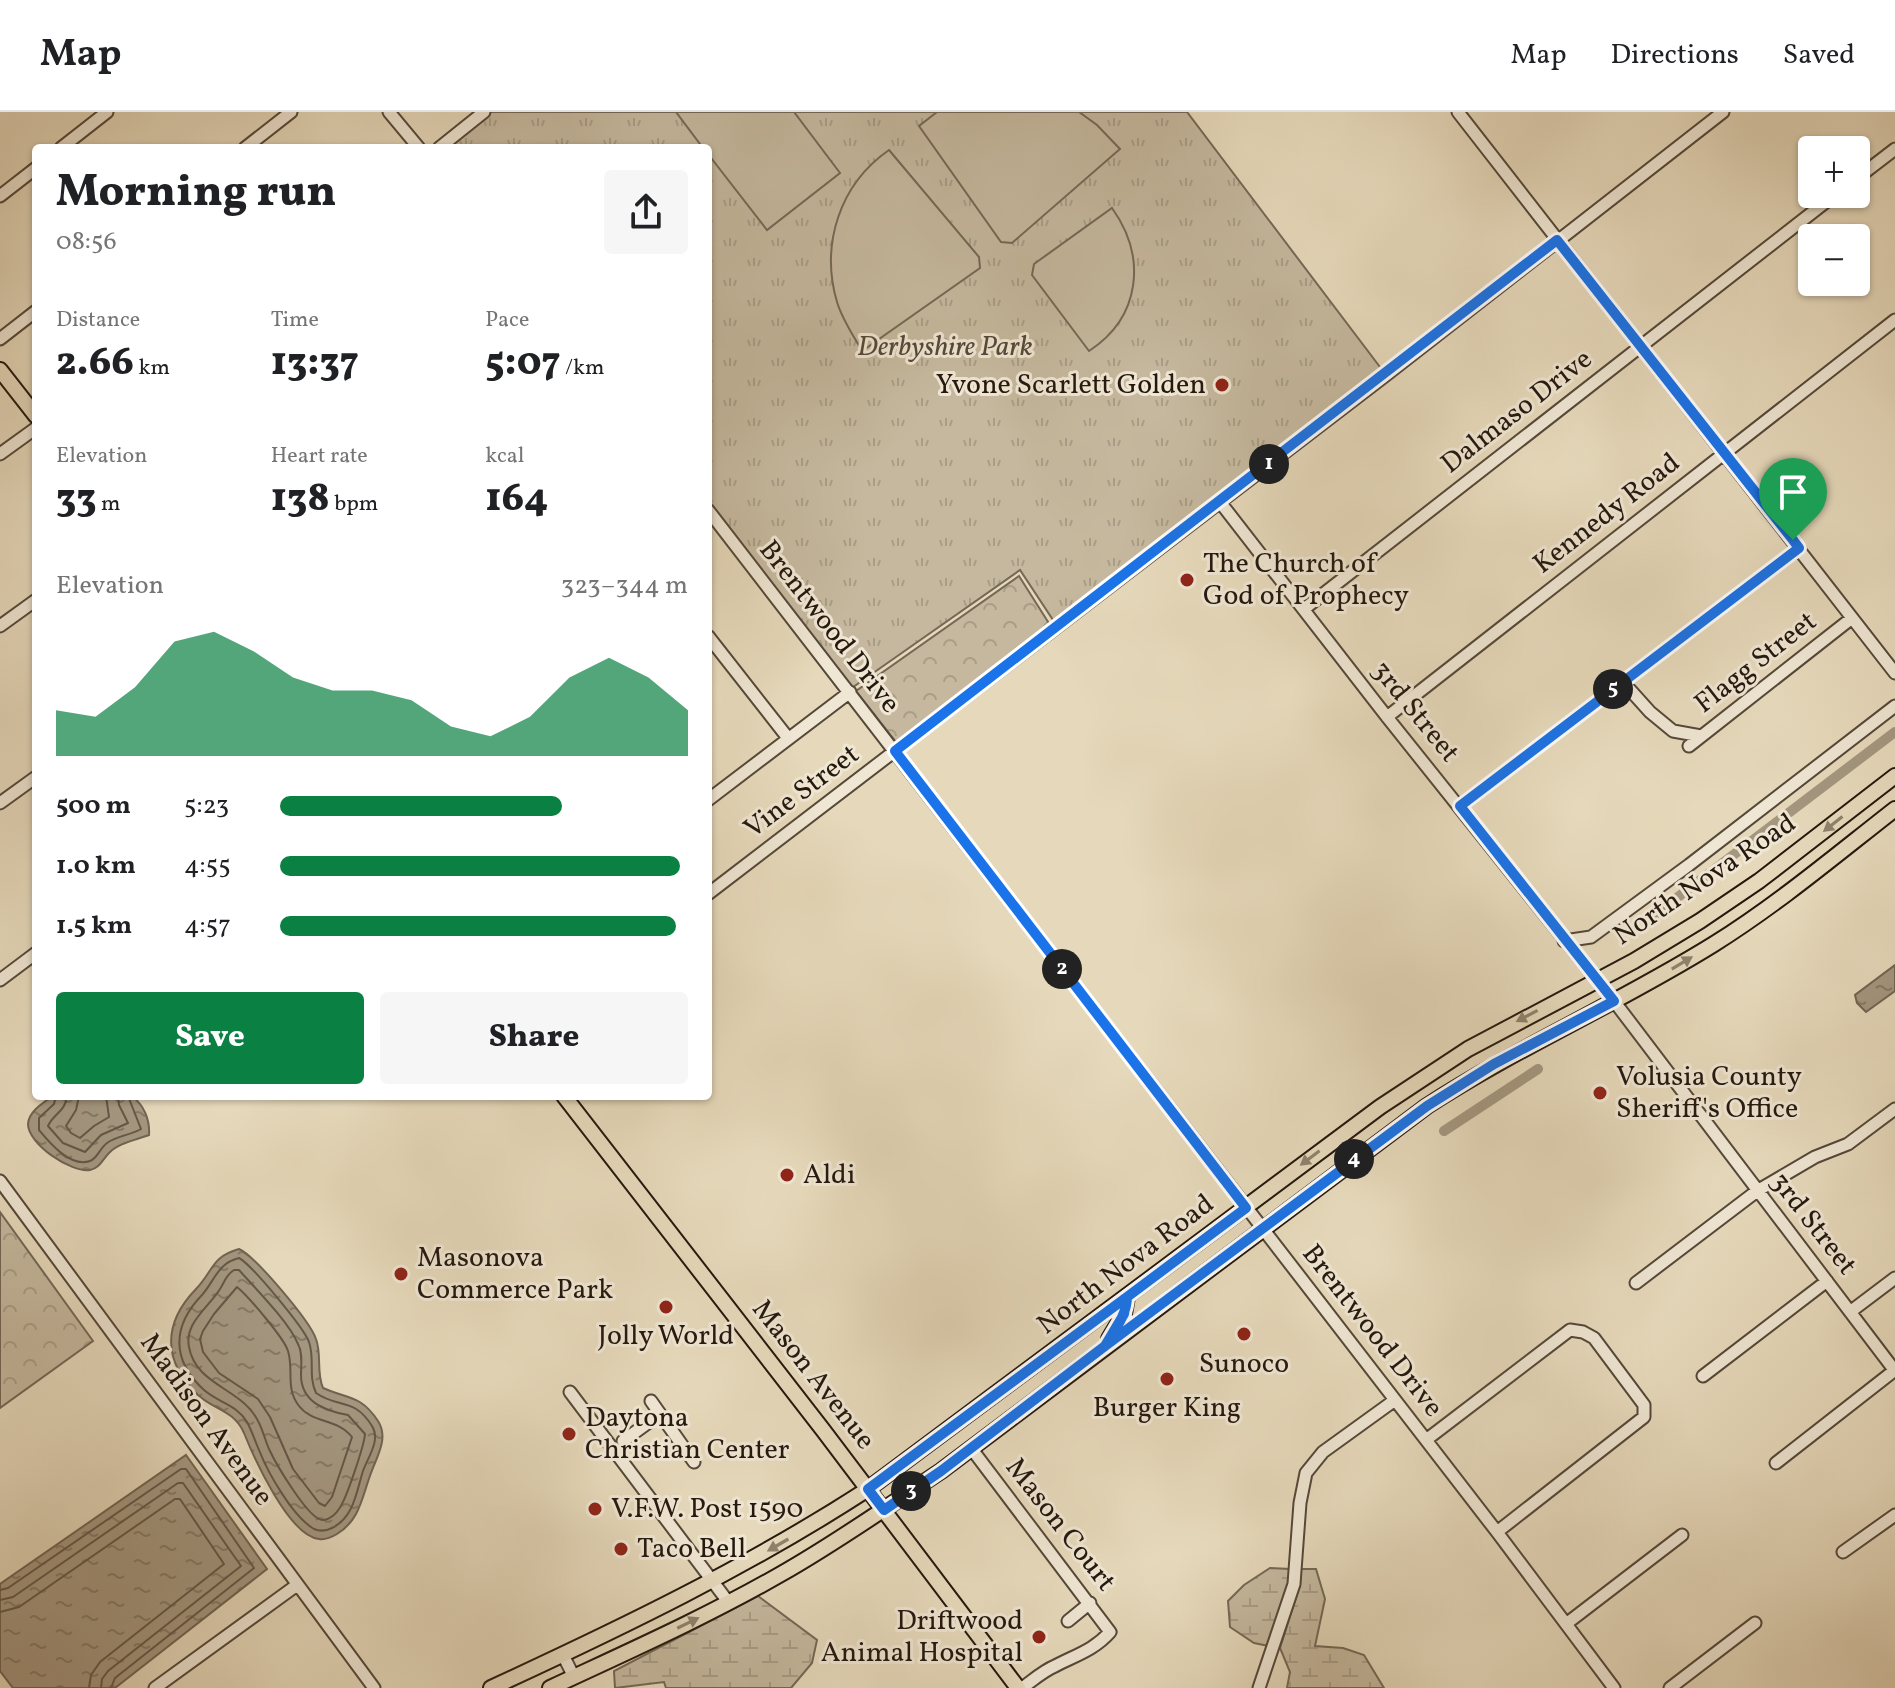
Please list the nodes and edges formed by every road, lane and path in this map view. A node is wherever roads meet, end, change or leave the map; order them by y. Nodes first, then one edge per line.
1 (107, 112) edge
2 (291, 112) edge
3 (389, 112) edge
4 (484, 112) edge
5 (1458, 112) edge
6 (1723, 112) edge
7 (66, 144) edge
8 (250, 144) edge
9 (416, 144) edge
10 (444, 144) edge
11 (1895, 149) edge
12 (1870, 168) edge
13 (32, 171) edge
14 (0, 196) edge
15 (1818, 208) edge
16 (1557, 240) junction
17 (32, 314) edge
18 (1895, 320) edge
19 (0, 339) edge
20 (1639, 346) junction
21 (0, 370) edge
22 (32, 411) edge
23 (32, 431) edge
24 (1723, 453) junction
25 (0, 454) edge
26 (1220, 502) junction
27 (712, 515) edge
28 (1799, 548) junction
29 (32, 603) edge
30 (1304, 609) junction
31 (1852, 618) junction
32 (0, 626) edge
33 (712, 641) edge
34 (1895, 673) edge
35 (1623, 682) junction
36 (850, 692) junction
37 (1895, 706) edge
38 (1387, 717) junction
39 (1701, 736) junction
40 (788, 738) junction
41 (1689, 746) dead end
42 (895, 751) junction
43 (1895, 776) edge
44 (32, 780) edge
45 (712, 797) edge
46 (0, 803) edge
47 (1460, 806) junction
48 (1895, 809) edge
49 (712, 891) edge
50 (1591, 937) junction
51 (1564, 941) junction
52 (32, 956) edge
53 (1583, 964) junction
54 (0, 980) edge
55 (1596, 980) junction
56 (1614, 1001) junction
57 (567, 1100) edge
58 (1895, 1109) edge
59 (0, 1181) edge
60 (1757, 1191) junction
61 (1246, 1208) junction
62 (1261, 1228) junction
63 (1895, 1278) edge
64 (1827, 1281) junction
65 (1636, 1283) dead end
66 (1127, 1297) junction
67 (1850, 1312) junction
68 (1105, 1346) junction
69 (1895, 1370) edge
70 (1703, 1376) dead end
71 (570, 1392) dead end
72 (1395, 1400) junction
73 (651, 1401) dead end
74 (660, 1414) junction
75 (1426, 1440) junction
76 (623, 1441) dead end
77 (971, 1448) junction
78 (694, 1462) dead end
79 (1776, 1463) dead end
80 (868, 1489) junction
81 (884, 1510) junction
82 (1895, 1515) edge
83 (1497, 1532) junction
84 (1682, 1535) dead end
85 (1843, 1552) dead end
86 (713, 1581) junction
87 (297, 1585) junction
88 (729, 1603) junction
89 (1090, 1603) junction
90 (1068, 1621) dead end
91 (1755, 1623) dead end
92 (1566, 1624) junction
93 (563, 1655) junction
94 (574, 1677) junction
95 (155, 1688) edge
96 (374, 1688) edge
97 (491, 1688) edge
98 (550, 1688) edge
99 (1020, 1688) edge
100 (1259, 1688) edge
101 (1614, 1688) edge
102 (1670, 1688) edge

1 - 7 street
2 - 8 street
3 - 9 street
4 - 10 street
5 - 16 street
6 - 16 street, Vine Street
11 - 12 street
13 - 14 street
15 - 20 street, Dalmaso Drive
16 - 20 street
16 - 26 street, Vine Street
17 - 19 street
18 - 24 street, Kennedy Road
20 - 24 street
20 - 30 street, Dalmaso Drive
21 - 22 main road
23 - 25 street
24 - 28 street
24 - 38 street, Kennedy Road
26 - 30 street, 3rd Street
26 - 42 street, Vine Street
27 - 36 street, Brentwood Drive
28 - 31 street
28 - 35 street
29 - 32 street
30 - 38 street, 3rd Street
31 - 34 street
31 - 39 street, Flagg Street
33 - 40 street
35 - 39 street
35 - 47 street
36 - 40 street
36 - 42 street, Brentwood Drive
37 - 50 street, North Nova Road
38 - 47 street, 3rd Street
39 - 41 street, Flagg Street
40 - 45 street
42 - 49 street, Vine Street
42 - 61 street, Brentwood Drive
43 -> 55 main road, North Nova Road
44 - 46 street
47 - 51 street, 3rd Street
56 -> 48 main road, North Nova Road
50 - 51 street
50 - 53 street
51 - 53 street, 3rd Street
52 - 54 street
53 - 55 street, 3rd Street
55 - 56 street, 3rd Street
55 -> 61 main road, North Nova Road
56 - 60 street, 3rd Street
56 - 62 main road, North Nova Road
57 - 80 main road, Mason Avenue
58 - 60 street
59 - 87 street, Madison Avenue
60 - 64 street, 3rd Street
60 - 65 street
61 - 62 street, Brentwood Drive
61 - 66 main road, North Nova Road
62 - 68 main road, North Nova Road
62 - 72 street, Brentwood Drive
63 - 67 street
64 - 67 street, 3rd Street
64 - 70 street
66 - 68 main road
66 - 80 main road, North Nova Road
67 - 69 street, 3rd Street
68 - 77 main road, North Nova Road
69 - 79 street
71 - 86 street
72 - 75 street, Brentwood Drive
72 - 100 street
73 - 74 street
74 - 76 street
74 - 78 street
75 - 83 street, Brentwood Drive
75 - 83 street
77 - 81 main road, North Nova Road
77 - 89 street, Mason Court
80 - 81 main road, Mason Avenue
80 -> 86 main road, North Nova Road
81 - 88 main road, North Nova Road
81 - 99 main road, Mason Avenue
82 - 85 street
83 - 92 street, Brentwood Drive
84 - 92 street
86 - 88 street
86 - 93 main road, North Nova Road
87 - 95 street
87 - 96 street, Madison Avenue
94 -> 88 main road, North Nova Road
89 - 90 street
89 - 99 street, Mason Court
91 - 102 street
92 - 101 street, Brentwood Drive
93 - 94 street
93 - 97 main road, North Nova Road
94 - 98 main road, North Nova Road

